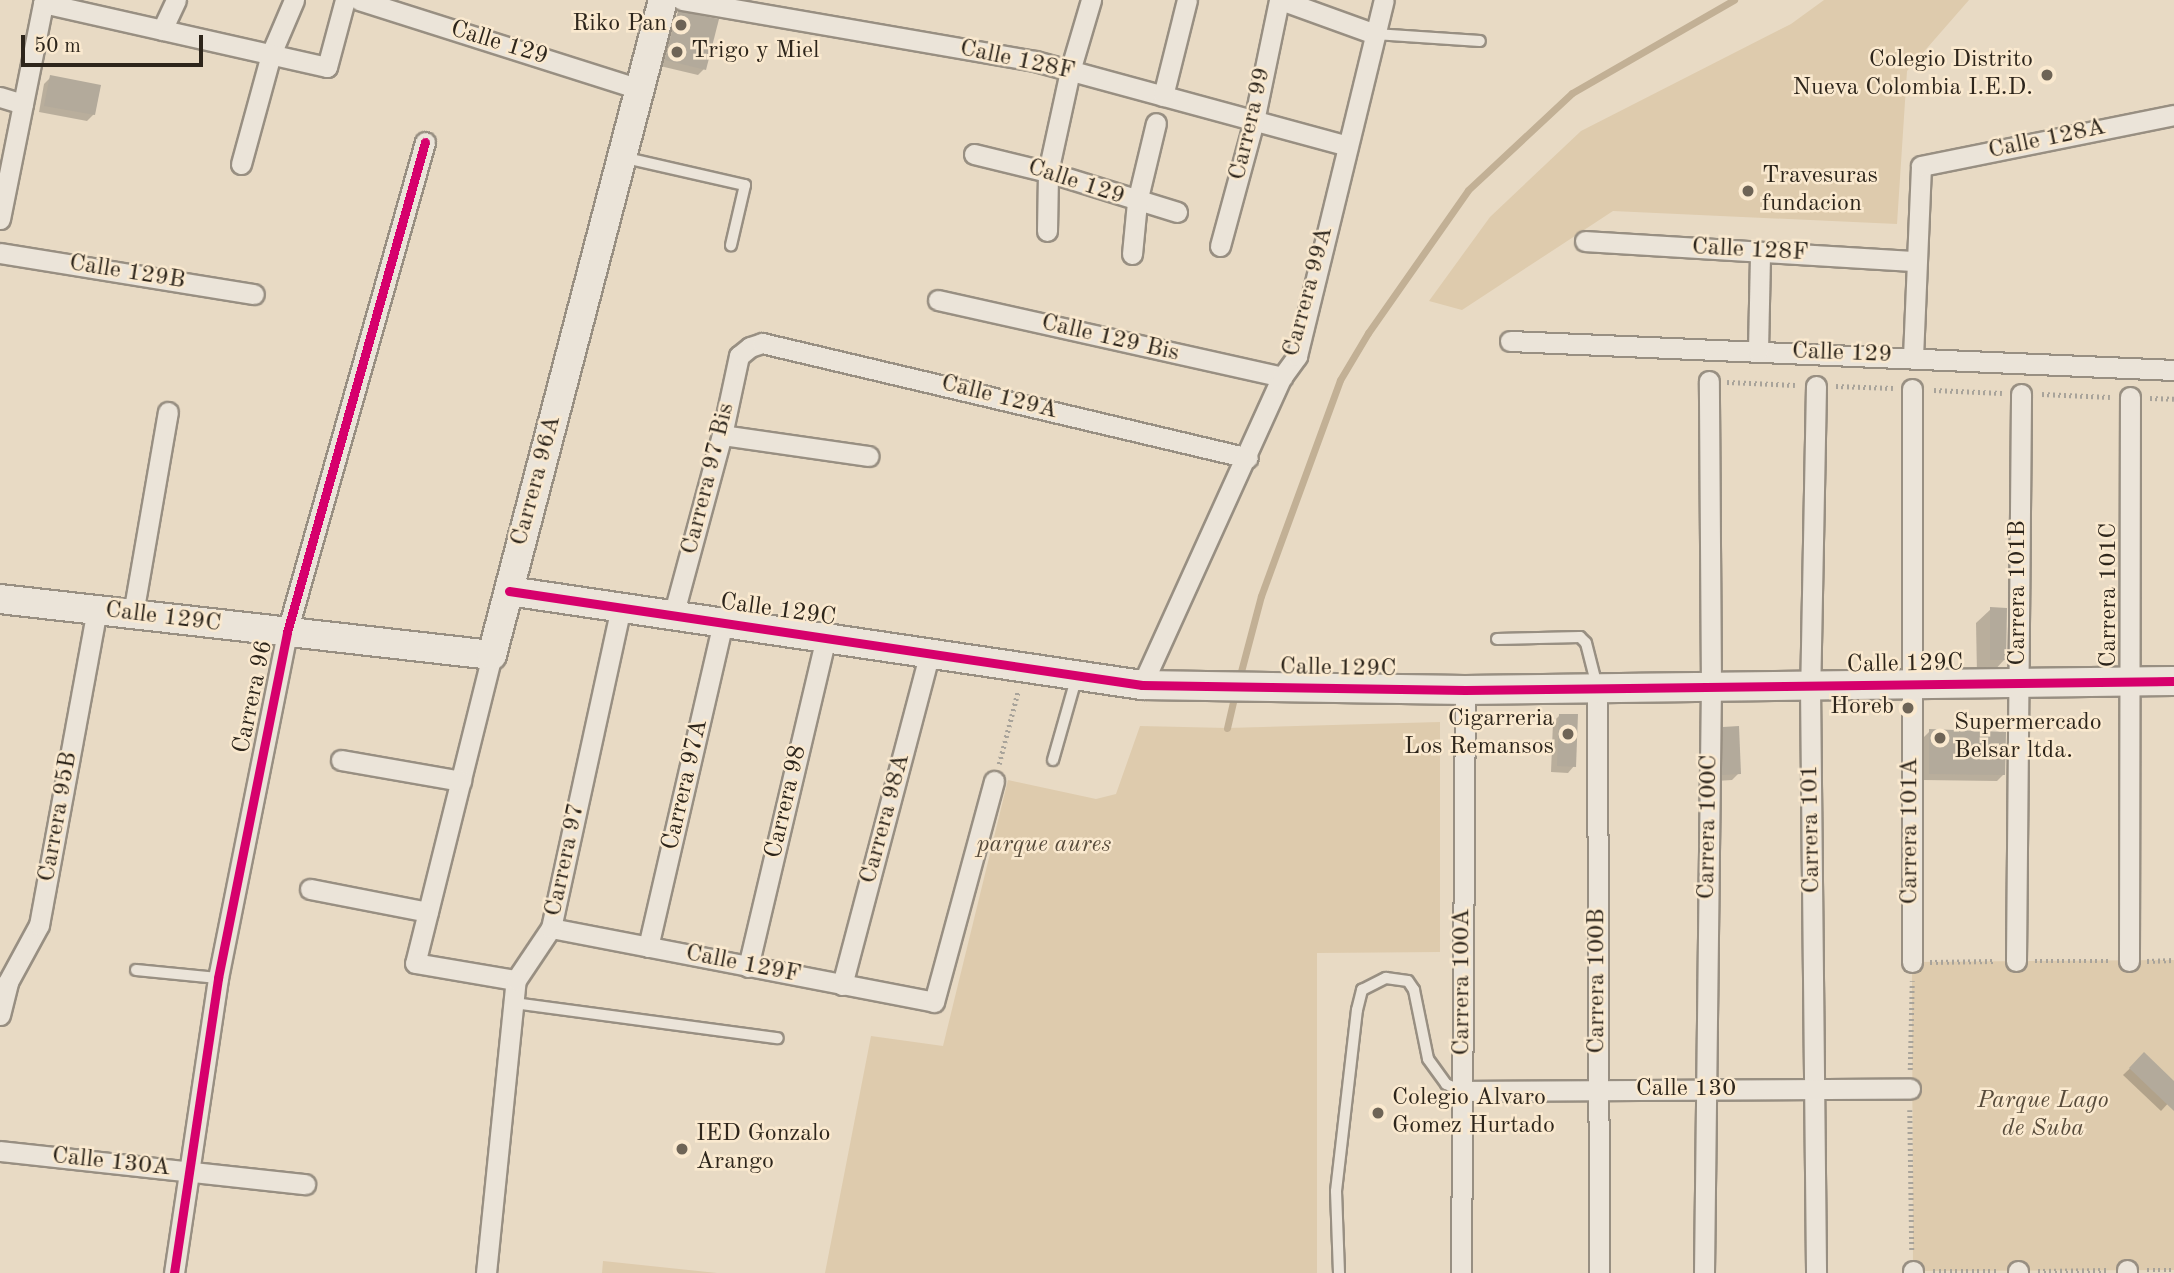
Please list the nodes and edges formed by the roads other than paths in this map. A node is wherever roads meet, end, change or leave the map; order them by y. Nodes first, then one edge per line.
1 (176, 0) edge
2 (294, 0) edge
3 (345, 0) edge
4 (359, 0) edge
5 (663, 0) edge
6 (682, 0) edge
7 (1091, 0) edge
8 (1187, 0) edge
9 (1280, 0) edge
10 (1384, 0) edge
11 (162, 30) junction
12 (1375, 34) junction
13 (1480, 41) dead end
14 (271, 54) junction
15 (1070, 71) junction
16 (640, 89) junction
17 (1163, 96) junction
18 (0, 97) edge
19 (23, 104) junction
20 (2174, 115) edge
21 (1254, 121) junction
22 (1156, 123) dead end
23 (425, 142) dead end
24 (1347, 146) junction
25 (974, 154) dead end
26 (622, 157) junction
27 (241, 164) dead end
28 (1048, 172) junction
29 (1137, 202) junction
30 (1177, 212) dead end
31 (0, 219) edge
32 (1047, 231) dead end
33 (1585, 241) dead end
34 (731, 245) dead end
35 (1220, 246) dead end
36 (1760, 252) junction
37 (0, 253) edge
38 (1132, 254) dead end
39 (1915, 261) junction
40 (254, 294) dead end
41 (939, 300) dead end
42 (1510, 341) dead end
43 (750, 347) joint
44 (1758, 351) junction
45 (1913, 357) junction
46 (2174, 370) edge
47 (1282, 377) junction
48 (1709, 381) road end
49 (1816, 386) road end
50 (1912, 389) road end
51 (2021, 394) road end
52 (2130, 397) road end
53 (168, 412) dead end
54 (722, 435) junction
55 (868, 456) dead end
56 (1248, 458) junction
57 (509, 591) junction
58 (0, 599) edge
59 (621, 608) junction
60 (97, 610) junction
61 (133, 614) junction
62 (673, 616) junction
63 (723, 623) junction
64 (287, 632) junction
65 (827, 638) junction
66 (1497, 639) dead end
67 (930, 653) junction
68 (492, 655) junction
69 (1077, 675) junction
70 (2174, 681) edge
71 (2130, 682) junction
72 (2019, 683) junction
73 (1142, 685) junction
74 (1910, 685) junction
75 (1810, 686) junction
76 (1711, 687) junction
77 (1597, 689) junction
78 (1465, 690) junction
79 (341, 760) dead end
80 (1053, 760) dead end
81 (461, 781) junction
82 (994, 781) road end
83 (310, 889) dead end
84 (428, 912) junction
85 (551, 928) junction
86 (648, 947) junction
87 (2017, 961) road end
88 (2129, 961) road end
89 (1912, 962) road end
90 (748, 967) junction
91 (136, 970) dead end
92 (218, 978) junction
93 (516, 980) junction
94 (842, 985) junction
95 (514, 1003) junction
96 (0, 1016) edge
97 (778, 1038) dead end
98 (1815, 1089) junction
99 (1910, 1089) road end
100 (1599, 1090) junction
101 (1705, 1090) junction
102 (1462, 1091) junction
103 (0, 1151) edge
104 (187, 1171) junction
105 (306, 1184) dead end
106 (174, 1273) edge
107 (486, 1273) edge
108 (1339, 1273) edge
109 (1461, 1273) edge
110 (1599, 1273) edge
111 (1704, 1273) edge
112 (1816, 1273) edge

1 - 11 street
2 - 14 street
3 - 14 street
4 - 16 street, Calle 129
5 - 16 street, Carrera 96A
6 - 15 street, Calle 128F
7 - 15 street
8 - 17 street
9 - 12 street
9 - 21 street, Carrera 99
10 - 12 street, Carrera 99A
11 - 14 street
11 - 19 street
12 - 13 lane
12 - 24 street, Carrera 99A
14 - 27 street
15 - 17 street, Calle 128F
15 - 28 street
16 - 26 street, Carrera 96A
17 - 21 street, Calle 128F
18 - 19 street
19 - 31 street
20 - 39 street, Calle 128A
21 - 24 street, Calle 128F
21 - 35 street, Carrera 99
22 - 29 street
23 - 64 street, Carrera 96
24 - 47 street, Carrera 99A
25 - 28 street, Calle 129
26 - 34 lane
26 - 57 street, Carrera 96A
28 - 29 street, Calle 129
28 - 32 street
29 - 30 street, Calle 129
29 - 38 street
33 - 36 street, Calle 128F
36 - 39 street, Calle 128F
36 - 44 street
37 - 40 street, Calle 129B
39 - 45 street
41 - 47 street, Calle 129 Bis
42 - 44 street, Calle 129
43 - 54 street, Carrera 97 Bis
43 - 56 street, Calle 129A
44 - 45 street, Calle 129
45 - 46 street, Calle 129
47 - 56 street, Carrera 99A
48 - 76 street, Carrera 100C
49 - 75 street, Carrera 101
50 - 74 street, Carrera 101A
51 - 72 street, Carrera 101B
52 - 71 street, Carrera 101C
53 - 61 street
54 - 55 street
54 - 62 street, Carrera 97 Bis
56 - 73 street, Carrera 99A
57 - 59 street, Calle 129C
57 - 68 street, Carrera 96A
58 - 60 street, Calle 129C
59 - 62 street, Calle 129C
59 - 85 street, Carrera 97
60 - 61 street, Calle 129C
60 - 96 street, Carrera 95B
61 - 64 street, Calle 129C
62 - 63 street, Calle 129C
63 - 65 street, Calle 129C
63 - 86 street, Carrera 97A
64 - 68 street, Calle 129C
64 - 92 street, Carrera 96
65 - 67 street, Calle 129C
65 - 90 street, Carrera 98
66 - 77 lane
67 - 69 street, Calle 129C
67 - 94 street, Carrera 98A
68 - 81 street, Carrera 96A
69 - 73 street, Calle 129C
69 - 80 lane
70 - 71 street, Calle 129C
71 - 72 street, Calle 129C
71 - 88 street, Carrera 101C
72 - 74 street, Calle 129C
72 - 87 street, Carrera 101B
73 - 78 street, Calle 129C
74 - 75 street, Calle 129C
74 - 89 street, Carrera 101A
75 - 76 street, Calle 129C
75 - 98 street, Carrera 101
76 - 77 street, Calle 129C
76 - 101 street, Carrera 100C
77 - 78 street, Calle 129C
77 - 100 street, Carrera 100B
78 - 102 street, Carrera 100A
79 - 81 street
81 - 84 street, Carrera 96A
82 - 94 street, Calle 129F
83 - 84 street
84 - 93 street, Carrera 96A
85 - 86 street, Calle 129F
85 - 93 street, Carrera 97
86 - 90 street, Calle 129F
90 - 94 street, Calle 129F
91 - 92 lane
92 - 104 street, Carrera 96
93 - 95 street, Carrera 97
95 - 97 lane
95 - 107 street, Carrera 97
98 - 99 street, Calle 130
98 - 101 street, Calle 130
98 - 112 street, Carrera 101
100 - 101 street, Calle 130
100 - 102 street, Calle 130
100 - 110 street, Carrera 100B
101 - 111 street, Carrera 100C
102 - 108 lane
102 - 109 street, Carrera 100A
103 - 104 street, Calle 130A
104 - 105 street, Calle 130A
104 - 106 street, Carrera 96

